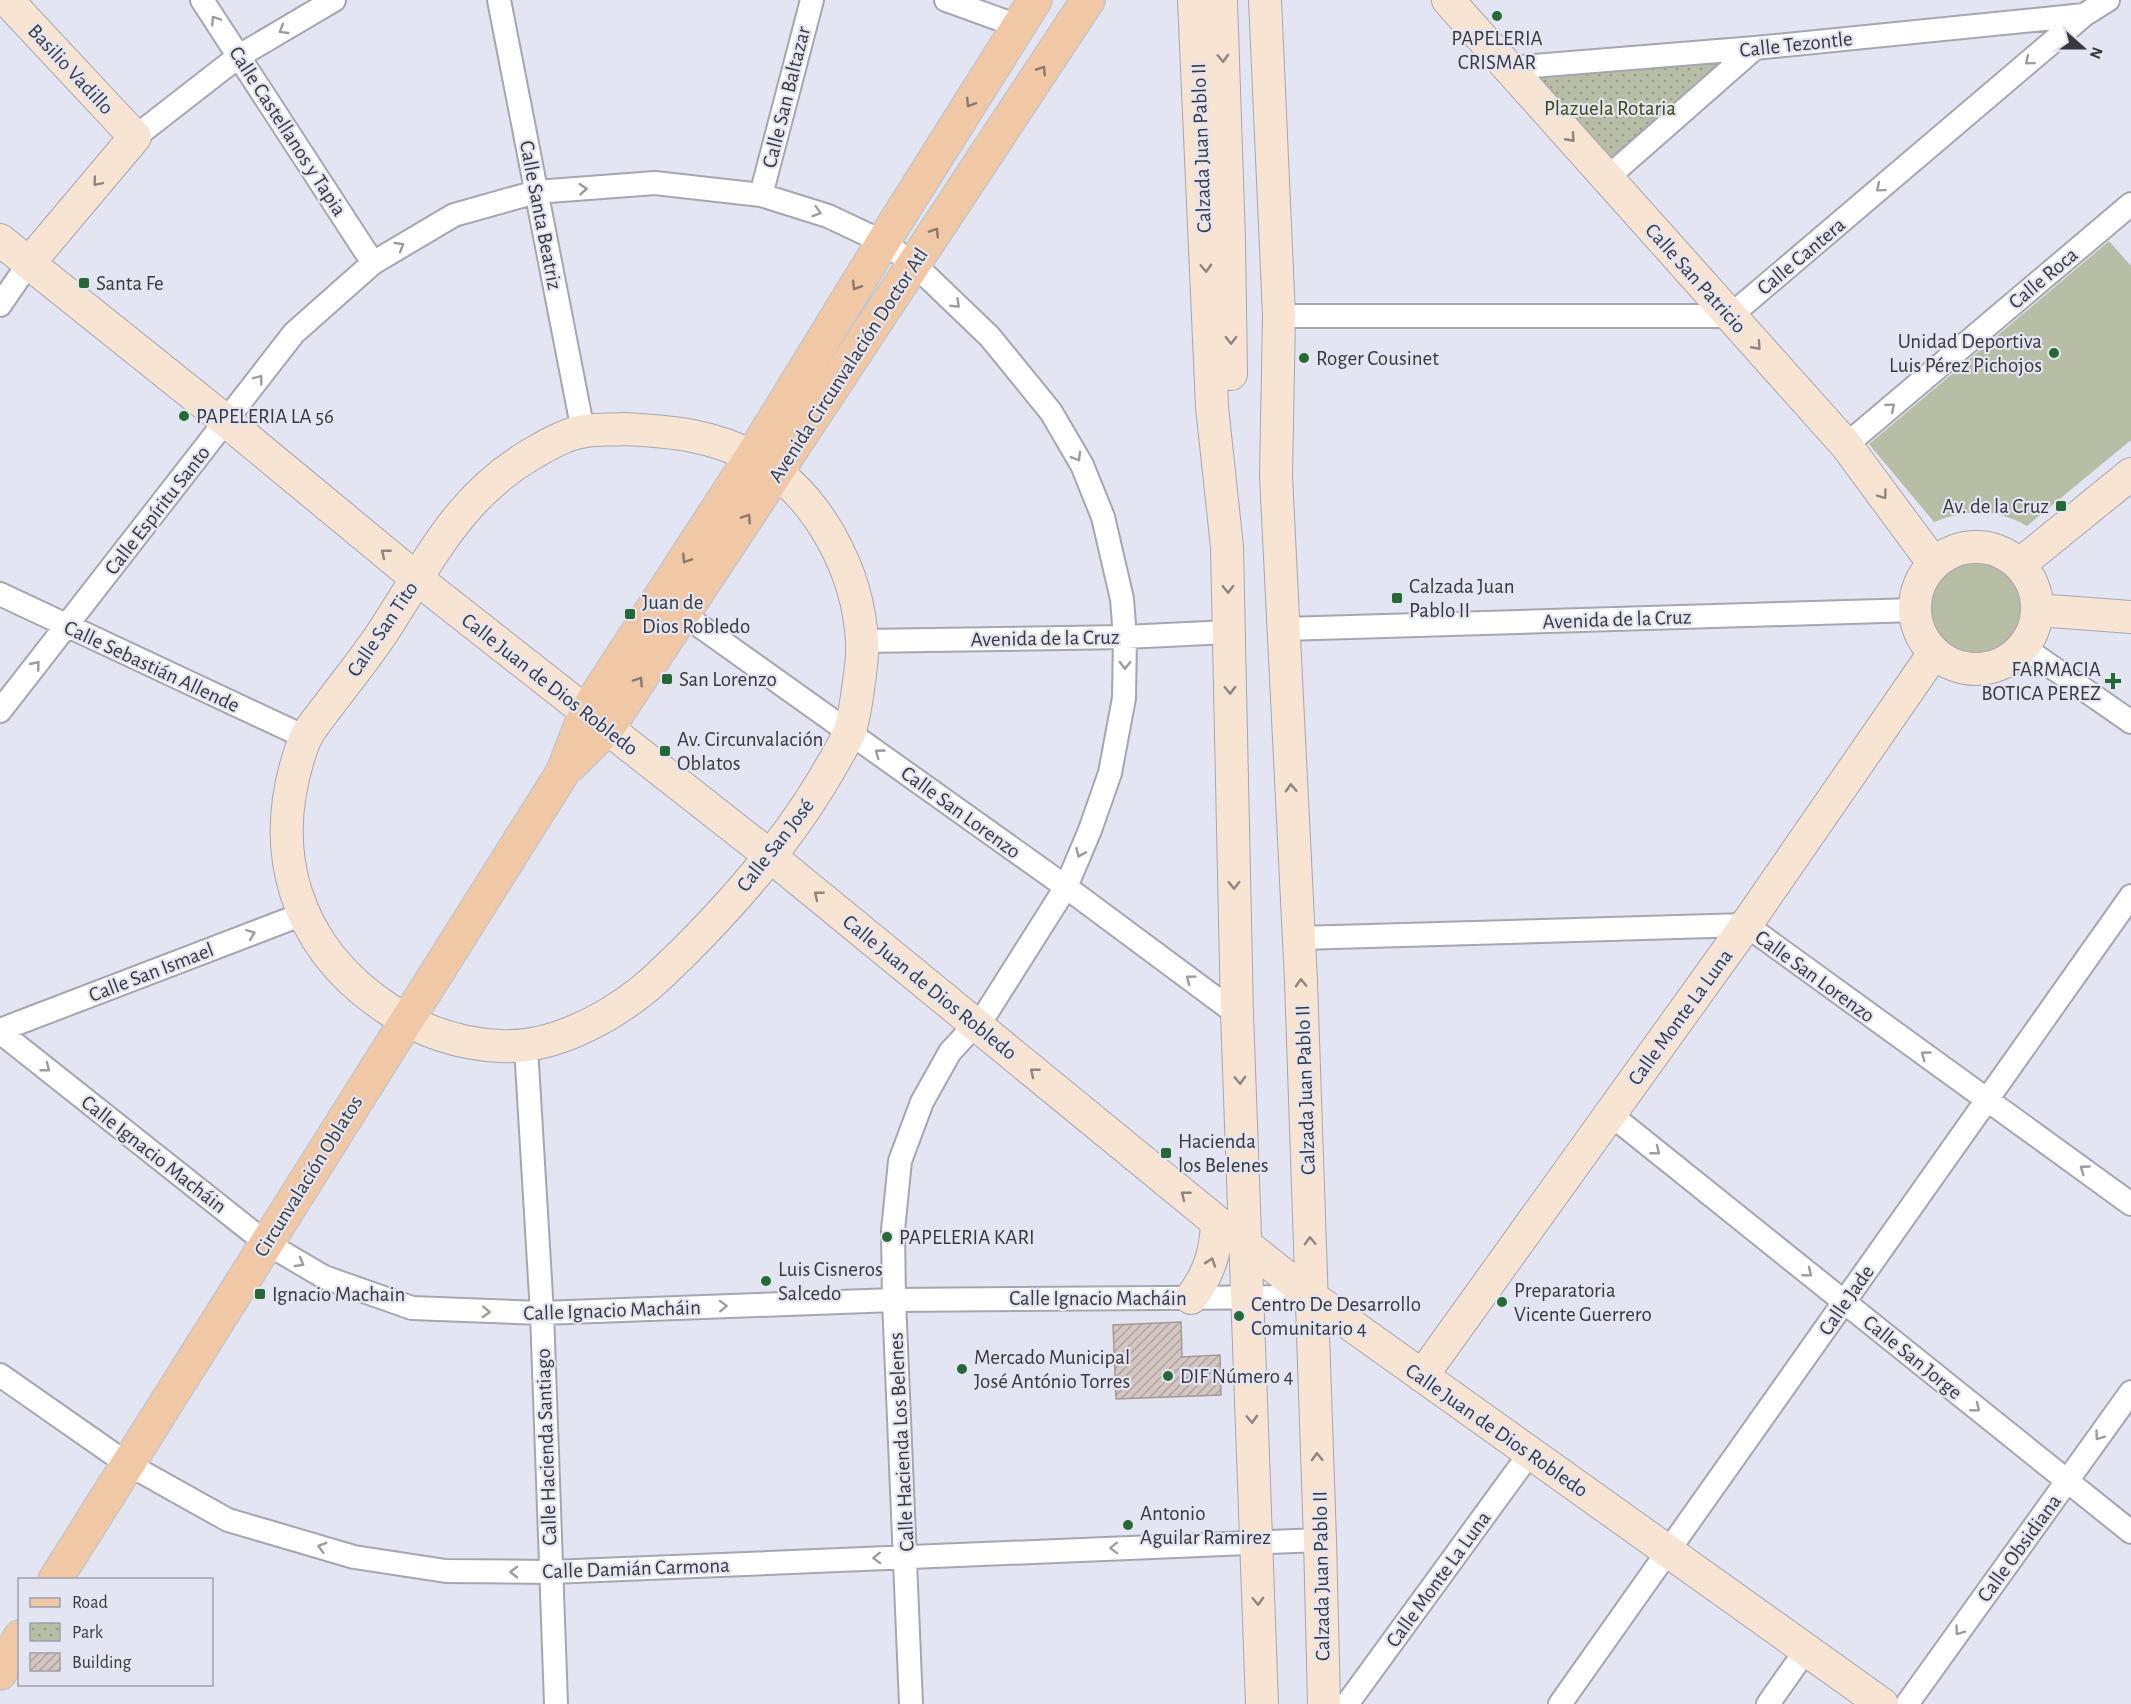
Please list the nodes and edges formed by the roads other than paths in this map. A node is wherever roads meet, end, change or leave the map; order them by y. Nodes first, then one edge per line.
1 (8, 0) edge
2 (202, 0) edge
3 (334, 0) edge
4 (499, 0) edge
5 (812, 0) edge
6 (946, 0) edge
7 (1089, 0) edge
8 (1194, 0) edge
9 (1221, 0) edge
10 (1247, 0) edge
11 (1265, 0) edge
12 (1448, 0) edge
13 (2108, 0) edge
14 (1027, 13) edge
15 (2084, 15) junction
16 (1755, 48) junction
17 (239, 56) junction
18 (1509, 68) junction
19 (135, 137) junction
20 (1607, 178) junction
21 (536, 192) junction
22 (761, 195) junction
23 (2127, 217) edge
24 (0, 240) edge
25 (1243, 240) junction
26 (883, 242) junction
27 (373, 262) junction
28 (29, 263) junction
29 (914, 264) junction
30 (0, 305) edge
31 (1279, 316) junction
32 (1730, 316) junction
33 (226, 421) junction
34 (583, 431) junction
35 (1846, 445) junction
36 (765, 464) junction
37 (2131, 474) edge
38 (1276, 476) junction
39 (1227, 547) junction
40 (1934, 564) junction
41 (2019, 566) junction
42 (416, 578) junction
43 (0, 594) edge
44 (1915, 610) junction
45 (2037, 610) junction
46 (683, 614) junction
47 (2131, 617) edge
48 (67, 627) junction
49 (1284, 629) junction
50 (1228, 632) junction
51 (1125, 637) junction
52 (862, 641) junction
53 (2023, 647) junction
54 (1934, 653) junction
55 (0, 711) edge
56 (596, 721) junction
57 (2131, 722) edge
58 (849, 732) junction
59 (305, 737) junction
60 (771, 856) junction
61 (1066, 887) junction
62 (2131, 896) edge
63 (303, 914) junction
64 (1746, 926) junction
65 (1299, 938) junction
66 (1237, 1014) junction
67 (405, 1021) junction
68 (975, 1024) junction
69 (0, 1031) edge
70 (526, 1047) junction
71 (1987, 1100) junction
72 (1610, 1114) junction
73 (2131, 1203) edge
74 (1217, 1222) junction
75 (266, 1244) junction
76 (1247, 1245) junction
77 (1247, 1297) junction
78 (1312, 1297) junction
79 (1191, 1298) junction
80 (894, 1300) junction
81 (1844, 1302) junction
82 (542, 1313) junction
83 (0, 1375) edge
84 (1422, 1376) junction
85 (2131, 1392) edge
86 (1530, 1453) junction
87 (126, 1463) junction
88 (2067, 1481) junction
89 (2131, 1532) edge
90 (1320, 1540) junction
91 (1256, 1543) junction
92 (1668, 1551) junction
93 (906, 1557) junction
94 (551, 1572) junction
95 (56, 1578) edge
96 (1806, 1650) junction
97 (556, 1704) edge
98 (910, 1704) edge
99 (1262, 1704) edge
100 (1324, 1704) edge
101 (1347, 1704) edge
102 (1560, 1704) edge
103 (1768, 1704) edge
104 (1882, 1704) edge
105 (1907, 1704) edge

1 - 19 street, Basilio Vadillo
17 -> 2 street, Calle Castellanos y Tapia
3 -> 17 street
4 - 21 street, Calle Santa Beatriz
5 - 22 street, Calle San Baltazar
6 - 14 street
29 -> 7 main road, Avenida Circunvalación Doctor Atl
8 -> 39 street, Calzada Juan Pablo II
9 -> 25 street, Calzada Juan Pablo II
10 - 25 street, Calzada Juan Pablo II
11 - 31 street, Calzada Juan Pablo II
12 - 18 street, Calle San Patricio
13 - 15 street, Calle Cantera
14 -> 26 main road, Avenida Circunvalación Doctor Atl
15 - 16 street, Calle Tezontle
15 -> 32 street, Calle Cantera
16 - 18 street, Calle Tezontle
16 - 20 street
17 - 19 street
17 - 27 street, Calle Castellanos y Tapia
18 -> 20 street, Calle San Patricio
19 -> 28 street
20 - 32 street, Calle San Patricio
21 -> 22 street, Calle Espíritu Santo
27 -> 21 street, Calle Espíritu Santo
21 - 34 street, Calle Santa Beatriz
22 -> 26 street, Calle Espíritu Santo
35 -> 23 street, Calle Roca
24 - 28 street, Calle Juan de Dios Robledo
25 - 38 street, Calzada Juan Pablo II
25 -> 39 street, Calzada Juan Pablo II
26 - 29 street, Calle Espíritu Santo
26 -> 36 main road, Avenida Circunvalación Doctor Atl
33 -> 27 street, Calle Espíritu Santo
28 - 30 street
28 - 33 street, Calle Juan de Dios Robledo
29 - 36 main road, Avenida Circunvalación Doctor Atl
29 -> 51 street, Calle Hacienda Los Belenes
31 - 32 street
31 - 38 street, Calzada Juan Pablo II
32 -> 35 street, Calle San Patricio
42 -> 33 street, Calle Juan de Dios Robledo
33 - 48 street, Calle Espíritu Santo
34 - 36 street, Calle San Tito
34 - 42 street, Calle San Tito
35 -> 40 street, Calle San Patricio
46 -> 36 main road, Avenida Circunvalación Doctor Atl
36 - 52 street, Calle San José
36 -> 56 main road, Avenida Circunvalación Doctor Atl
37 - 41 street
38 - 49 street, Calzada Juan Pablo II
39 -> 50 street, Calzada Juan Pablo II
40 - 41 street
40 - 44 street
41 - 45 street
42 - 56 street, Calle Juan de Dios Robledo
42 - 59 street, Calle San Tito
43 - 48 street, Calle Sebastián Allende
44 - 49 street, Avenida de la Cruz
44 - 54 street
45 - 47 street
45 - 53 street
56 -> 46 main road, Avenida Circunvalación Doctor Atl
46 - 58 street, Calle San Lorenzo
55 -> 48 street, Calle Espíritu Santo
48 - 59 street, Calle Sebastián Allende
65 -> 49 street, Calzada Juan Pablo II
50 - 51 street, Avenida de la Cruz
50 -> 66 street, Calzada Juan Pablo II
51 - 52 street, Avenida de la Cruz
51 -> 61 street, Calle Hacienda Los Belenes
52 - 58 street, Calle San José
53 - 54 street
53 - 57 street
54 - 64 street, Calle Monte La Luna
56 - 60 street, Calle Juan de Dios Robledo
56 - 67 main road, Circunvalación Oblatos
58 - 60 street, Calle San José
61 -> 58 street, Calle San Lorenzo
59 - 63 street, Calle San Tito
68 -> 60 street, Calle Juan de Dios Robledo
60 - 70 street, Calle San José
66 -> 61 street, Calle San Lorenzo
61 - 68 street, Calle Hacienda Los Belenes
62 - 71 street, Calle Jade
63 - 67 street, Calle San Tito
69 -> 63 street, Calle San Ismael
64 - 65 street, Calle San Lorenzo
71 -> 64 street, Calle San Lorenzo
64 - 72 street, Calle Monte La Luna
78 -> 65 street, Calzada Juan Pablo II
66 -> 76 street, Calzada Juan Pablo II
67 - 70 street, Calle San José
67 - 75 main road, Circunvalación Oblatos
74 -> 68 street, Calle Juan de Dios Robledo
68 - 80 street, Calle Hacienda Los Belenes
69 -> 75 street, Calle Ignacio Macháin
70 - 82 street, Calle Hacienda Santiago
73 -> 71 street, Calle San Lorenzo
71 - 81 street, Calle Jade
72 -> 81 street, Calle San Jorge
72 - 84 street, Calle Monte La Luna
74 - 76 street, Calle Juan de Dios Robledo
79 -> 74 street
75 -> 82 street, Calle Ignacio Macháin
75 - 87 main road, Circunvalación Oblatos
76 - 77 street, Calzada Juan Pablo II
76 - 78 street, Calle Juan de Dios Robledo
77 - 78 street, Calle Ignacio Macháin
77 - 79 street, Calle Ignacio Macháin
77 -> 91 street, Calzada Juan Pablo II
78 - 84 street, Calle Juan de Dios Robledo
90 -> 78 street, Calzada Juan Pablo II
79 - 80 street, Calle Ignacio Macháin
82 -> 80 street, Calle Ignacio Macháin
80 - 93 street, Calle Hacienda Los Belenes
81 -> 88 street, Calle San Jorge
81 - 92 street, Calle Jade
82 - 94 street, Calle Hacienda Santiago
83 - 87 street, Calle Damián Carmona
84 - 86 street, Calle Juan de Dios Robledo
85 -> 88 street, Calle Obsidiana
86 - 92 street, Calle Juan de Dios Robledo
86 - 101 street, Calle Monte La Luna
94 -> 87 street, Calle Damián Carmona
87 - 95 main road, Circunvalación Oblatos
88 - 89 street, Calle San Jorge
88 -> 105 street, Calle Obsidiana
90 - 91 street, Calle Damián Carmona
90 - 100 street, Calzada Juan Pablo II
91 -> 93 street, Calle Damián Carmona
91 -> 99 street, Calzada Juan Pablo II
92 - 96 street, Calle Juan de Dios Robledo
92 - 102 street, Calle Jade
93 -> 94 street, Calle Damián Carmona
93 - 98 street, Calle Hacienda Los Belenes
94 - 97 street, Calle Hacienda Santiago
96 - 103 street
96 - 104 street, Calle Juan de Dios Robledo

